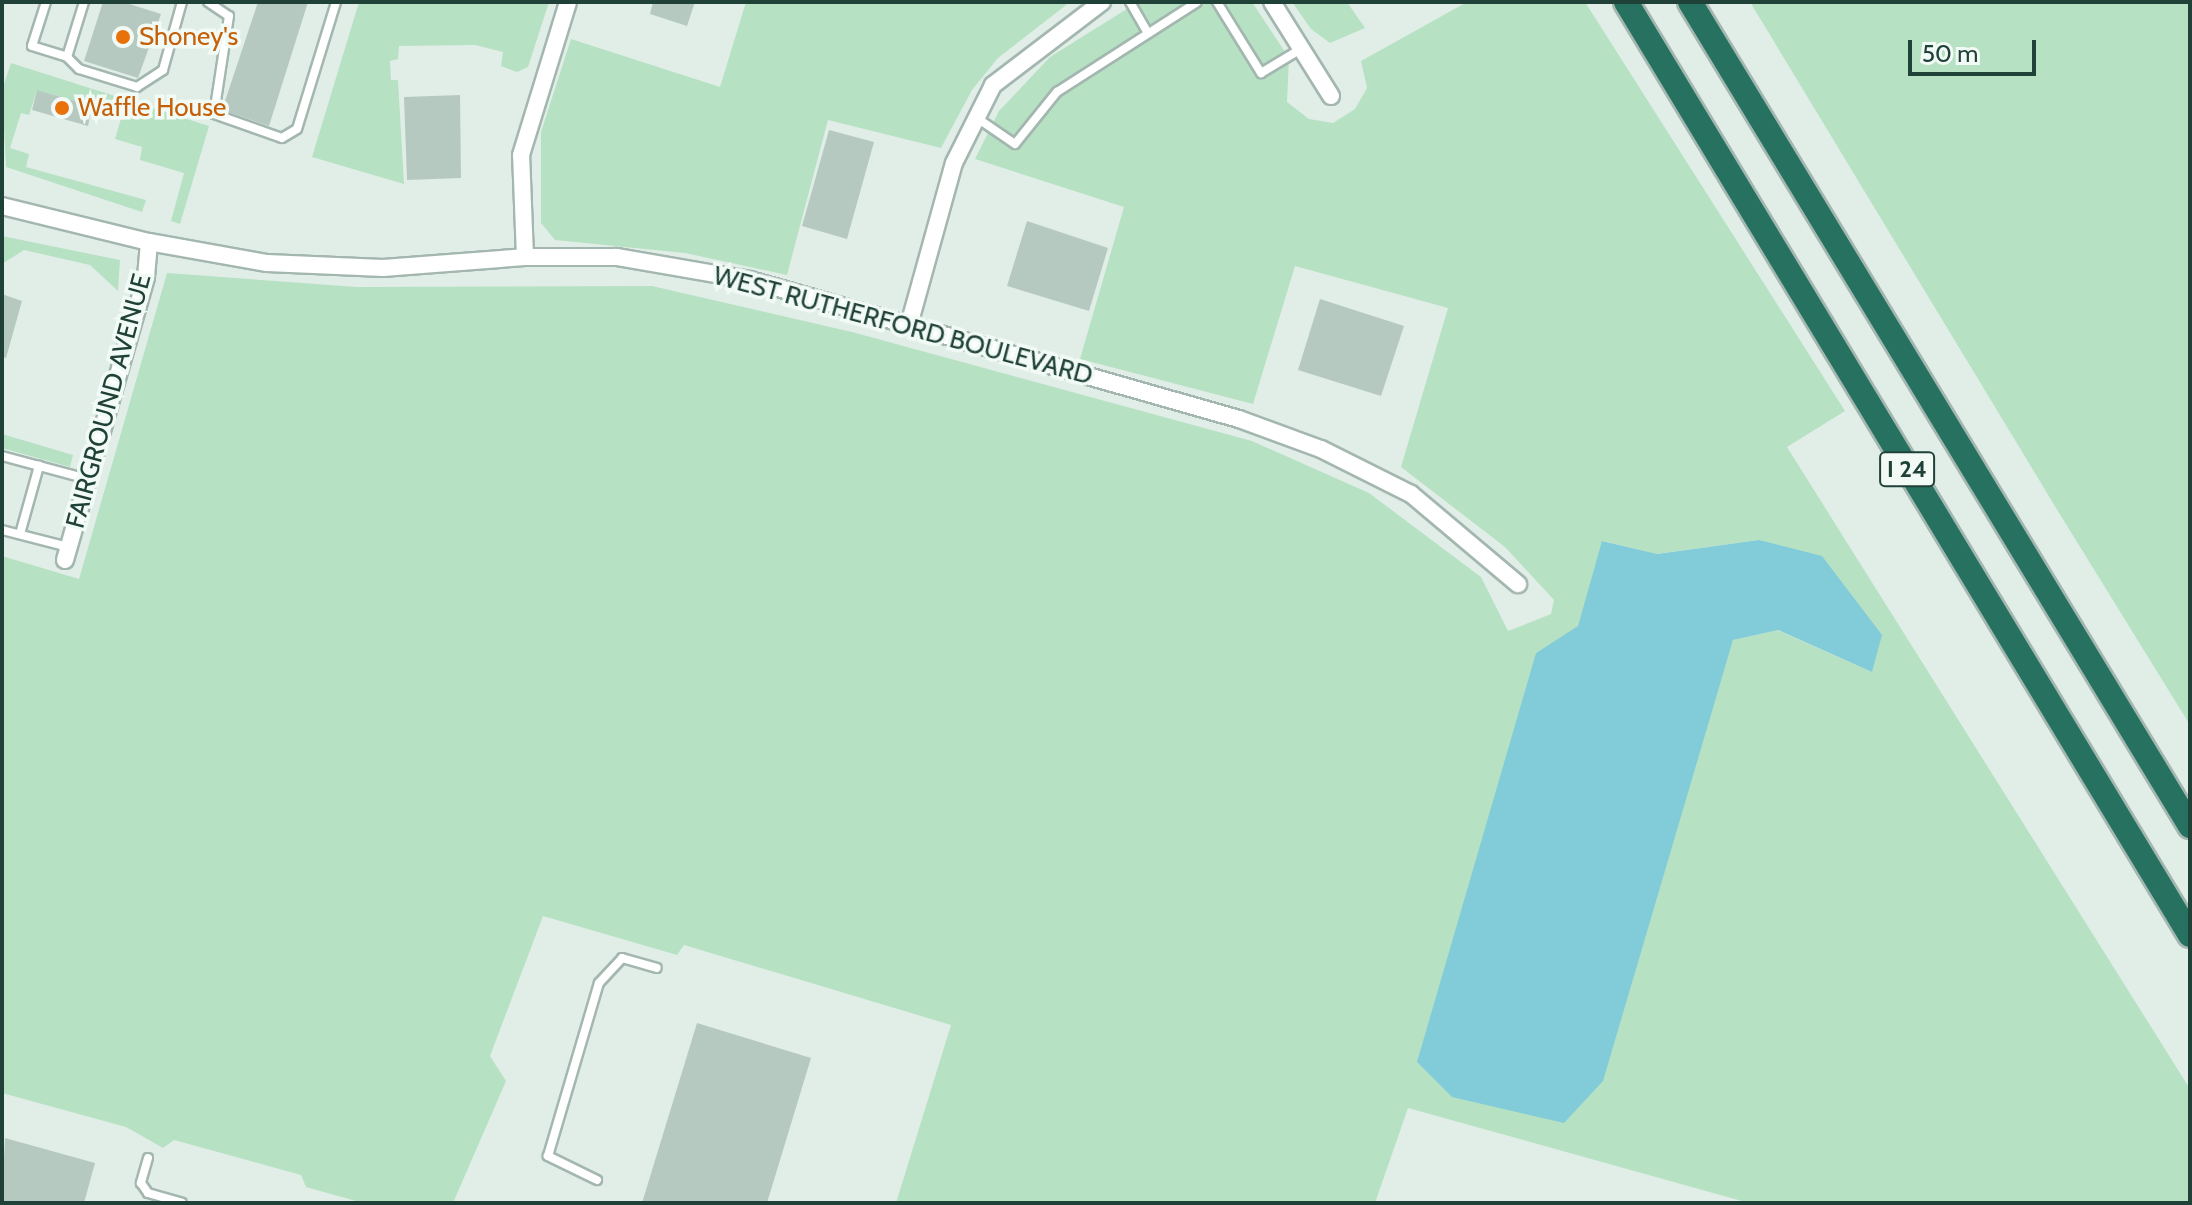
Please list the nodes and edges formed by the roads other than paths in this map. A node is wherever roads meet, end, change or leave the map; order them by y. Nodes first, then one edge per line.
1 (46, 2) edge
2 (84, 2) edge
3 (182, 2) edge
4 (208, 2) edge
5 (336, 2) edge
6 (568, 2) edge
7 (1102, 2) edge
8 (1130, 2) edge
9 (1197, 2) edge
10 (1217, 2) edge
11 (1272, 2) edge
12 (1626, 2) edge
13 (1690, 2) edge
14 (1148, 33) junction
15 (1301, 49) junction
16 (67, 57) junction
17 (1331, 96) dead end
18 (977, 117) junction
19 (2, 206) edge
20 (149, 242) junction
21 (525, 257) junction
22 (909, 325) junction
23 (2, 456) edge
24 (39, 466) junction
25 (88, 479) junction
26 (2, 530) edge
27 (20, 534) junction
28 (66, 554) joint
29 (1518, 584) dead end
30 (2190, 826) edge
31 (2190, 935) edge
32 (657, 968) dead end
33 (148, 1158) dead end
34 (597, 1180) dead end
35 (182, 1203) edge

1 - 16 lane
2 - 16 lane
3 - 16 lane
4 - 5 lane
6 - 21 street
7 - 18 street
8 - 14 lane
9 - 14 lane
10 - 15 lane
11 - 15 street
12 - 31 highway, I 24
13 - 30 highway, I 24
14 - 18 lane
15 - 17 street
18 - 22 street
19 - 20 street, WEST RUTHERFORD BOULEVARD
20 - 21 street, WEST RUTHERFORD BOULEVARD
20 - 25 street, FAIRGROUND AVENUE
21 - 22 street, WEST RUTHERFORD BOULEVARD
22 - 29 street, WEST RUTHERFORD BOULEVARD
23 - 24 lane
24 - 25 lane
24 - 27 lane
25 - 28 street, FAIRGROUND AVENUE
26 - 27 lane
27 - 28 lane
32 - 34 lane
33 - 35 lane

